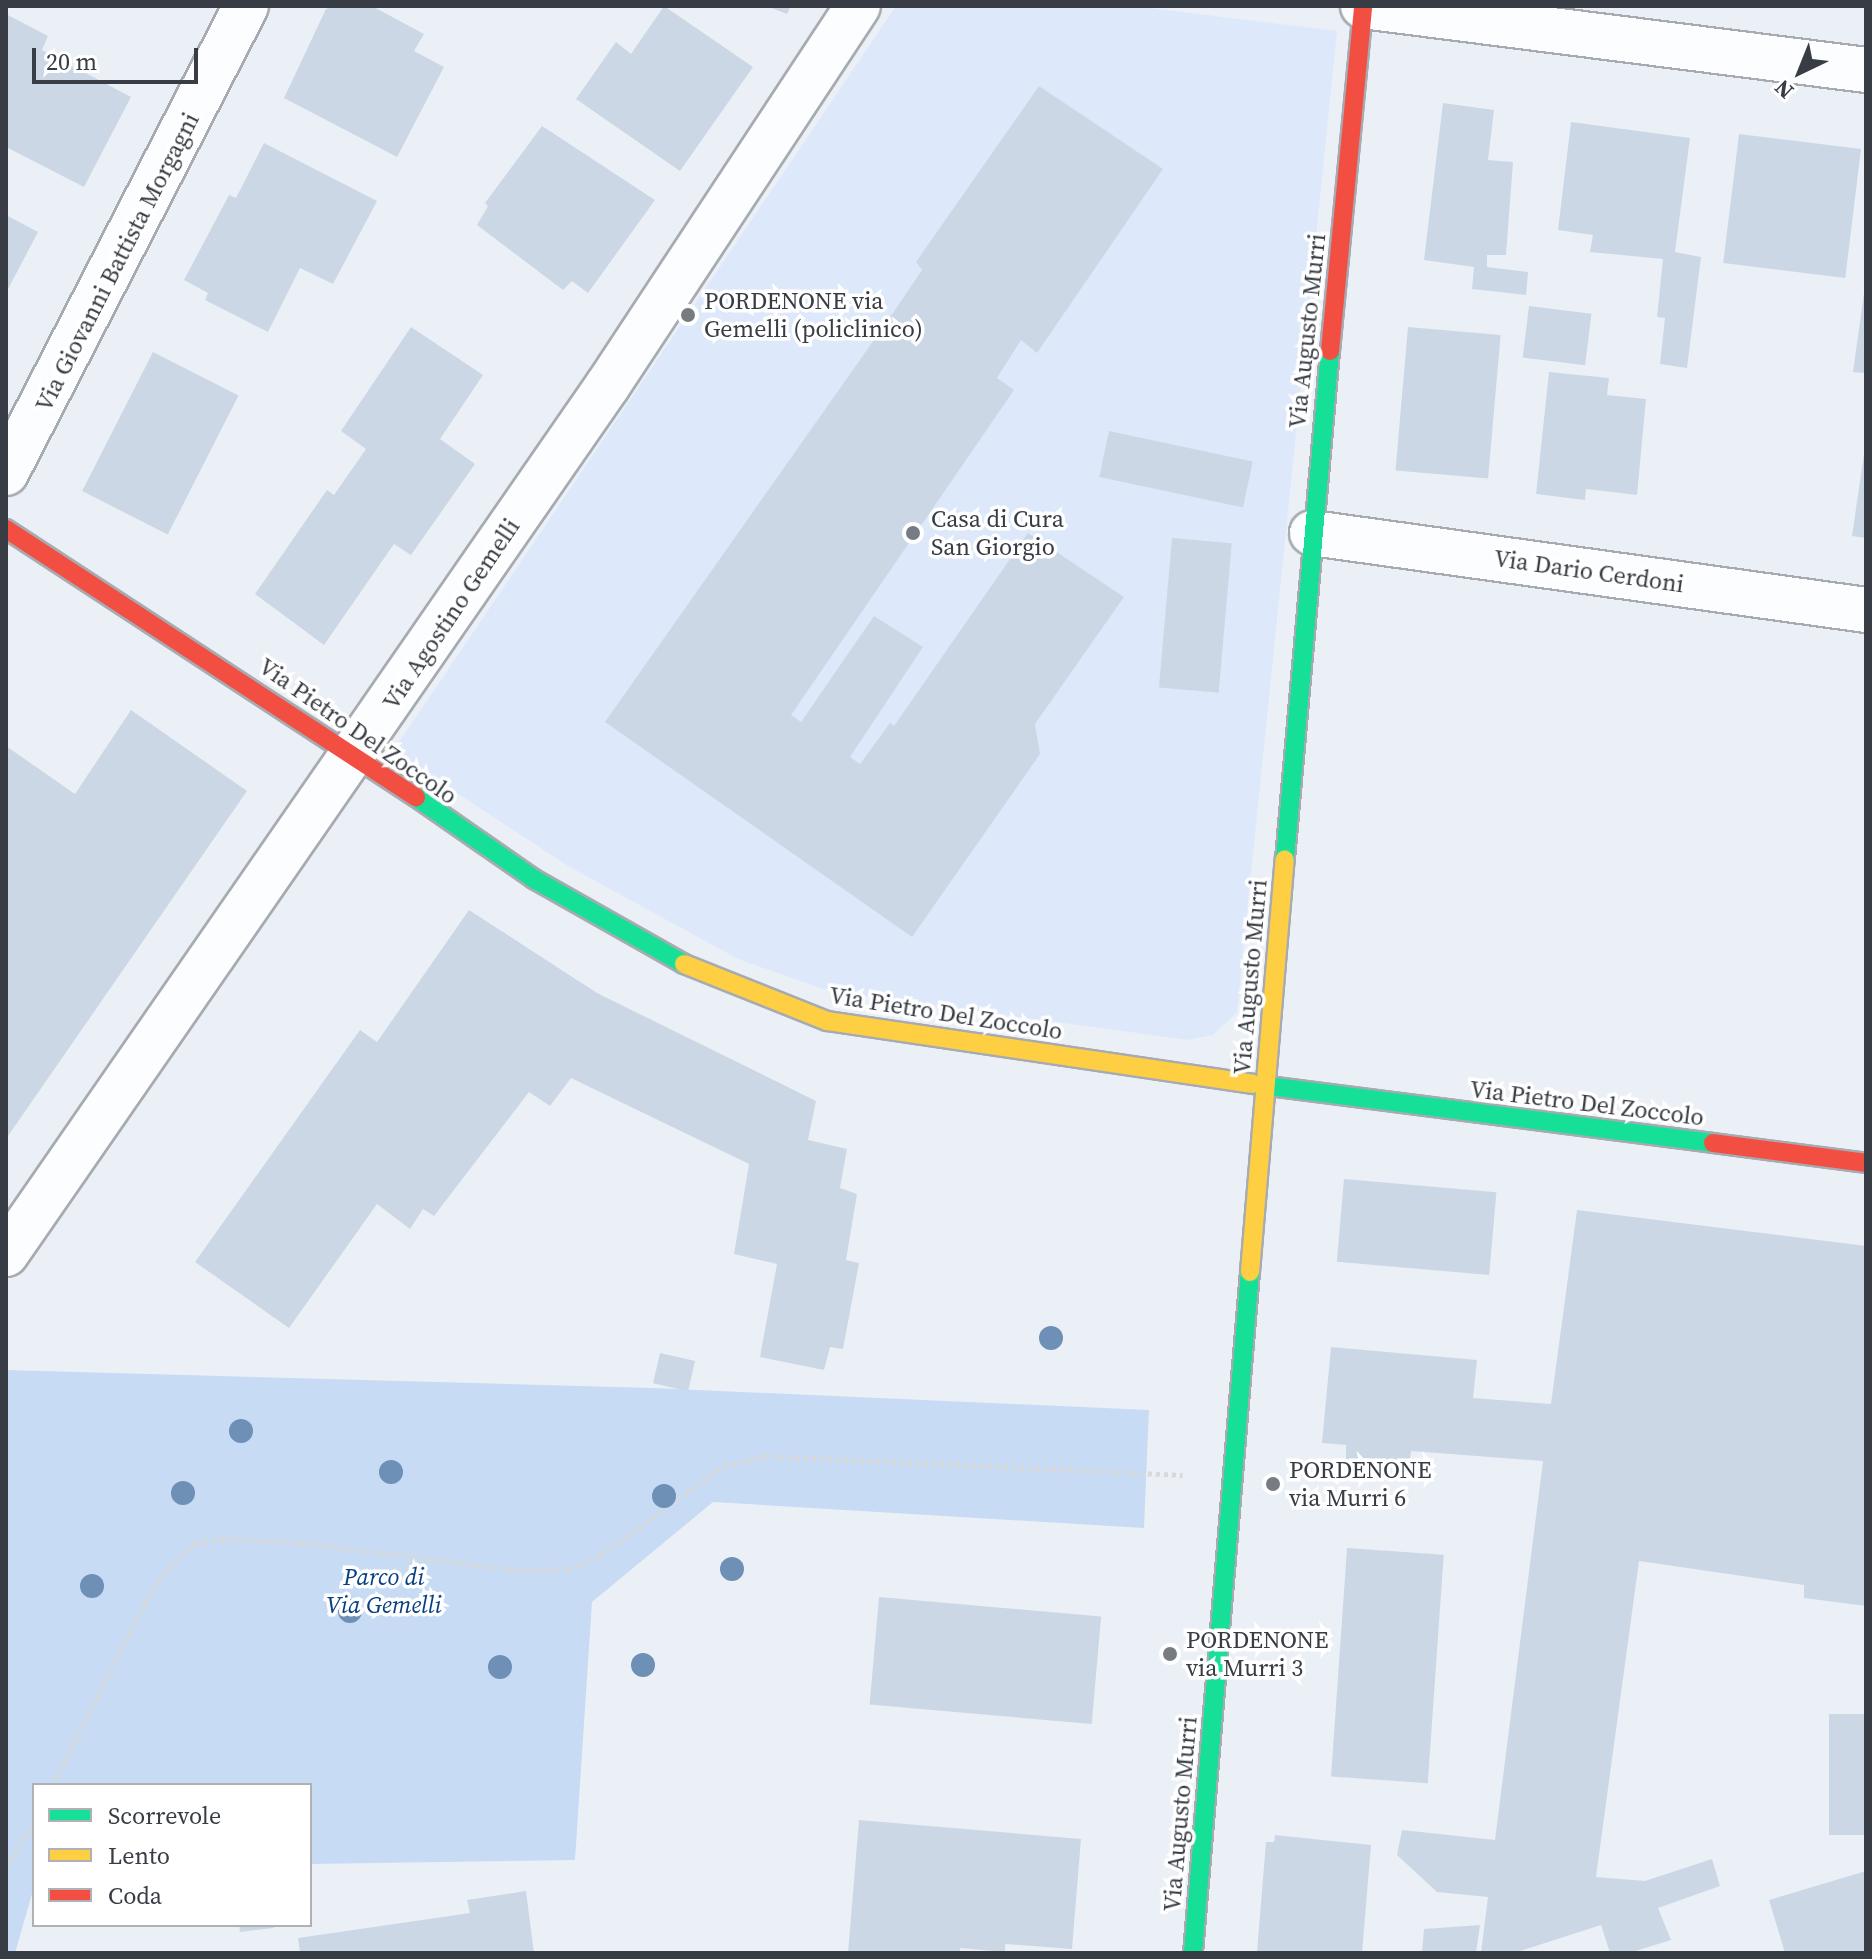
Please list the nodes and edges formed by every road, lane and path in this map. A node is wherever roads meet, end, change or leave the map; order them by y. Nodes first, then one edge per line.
1 (246, 6) edge
2 (858, 6) edge
3 (1362, 6) edge
4 (1866, 70) edge
5 (6, 473) edge
6 (6, 529) edge
7 (1312, 533) junction
8 (1866, 610) edge
9 (352, 758) junction
10 (1265, 1086) junction
11 (1866, 1163) edge
12 (6, 1254) edge
13 (1232, 1478) junction
14 (54, 1783) edge
15 (32, 1826) edge
16 (6, 1867) edge
17 (1193, 1953) edge

1 - 5 street, Via Giovanni Battista Morgagni
2 - 9 street, Via Agostino Gemelli
3 - 4 street
3 - 7 street, Via Augusto Murri
6 - 9 street, Via Pietro Del Zoccolo
7 - 8 street, Via Dario Cerdoni
7 - 10 street, Via Augusto Murri
9 - 10 street, Via Pietro Del Zoccolo
9 - 12 street, Via Agostino Gemelli
10 - 11 street, Via Pietro Del Zoccolo
10 - 13 street, Via Augusto Murri
13 - 14 path
13 - 17 street, Via Augusto Murri
15 - 16 path

